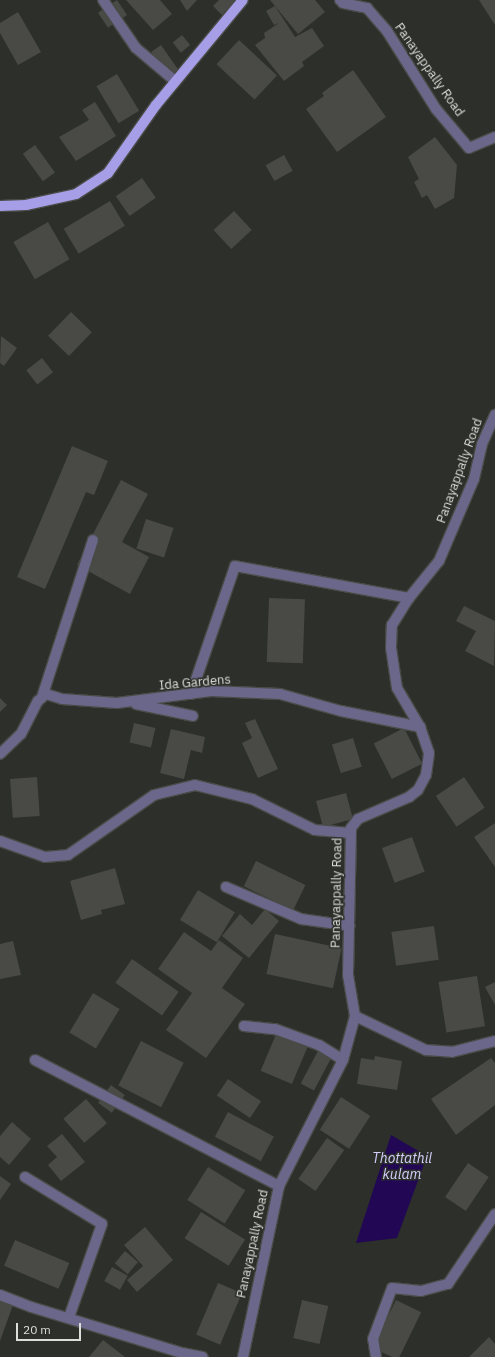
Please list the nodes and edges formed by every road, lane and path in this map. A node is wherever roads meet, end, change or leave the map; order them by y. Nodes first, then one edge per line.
1 (103, 0) edge
2 (243, 0) edge
3 (340, 0) edge
4 (175, 81) junction
5 (495, 137) edge
6 (0, 206) edge
7 (495, 415) edge
8 (93, 540) dead end
9 (409, 598) junction
10 (191, 694) junction
11 (42, 697) junction
12 (130, 702) junction
13 (193, 716) dead end
14 (420, 727) junction
15 (0, 754) edge
16 (350, 833) junction
17 (0, 840) edge
18 (226, 887) dead end
19 (350, 926) junction
20 (355, 1016) junction
21 (244, 1026) dead end
22 (495, 1041) edge
23 (35, 1060) dead end
24 (343, 1060) junction
25 (25, 1177) dead end
26 (279, 1186) junction
27 (495, 1214) edge
28 (0, 1295) edge
29 (69, 1317) junction
30 (203, 1357) edge
31 (243, 1357) edge
32 (376, 1357) edge

1 - 4 street
2 - 4 main road
3 - 5 street, Panayappally Road
4 - 6 main road
7 - 9 street, Panayappally Road
8 - 11 street
9 - 10 street
9 - 14 street, Panayappally Road
10 - 12 street, Ida Gardens
10 - 14 street, Ida Gardens
11 - 12 street, Ida Gardens
11 - 15 street
12 - 13 street
14 - 16 street, Panayappally Road
16 - 17 street
16 - 19 street, Panayappally Road
18 - 19 street
19 - 20 street, Panayappally Road
20 - 22 street
20 - 24 street, Panayappally Road
21 - 24 street
23 - 26 street
24 - 26 street, Panayappally Road
25 - 29 street
26 - 31 street, Panayappally Road
27 - 32 street
28 - 29 street
29 - 30 street

